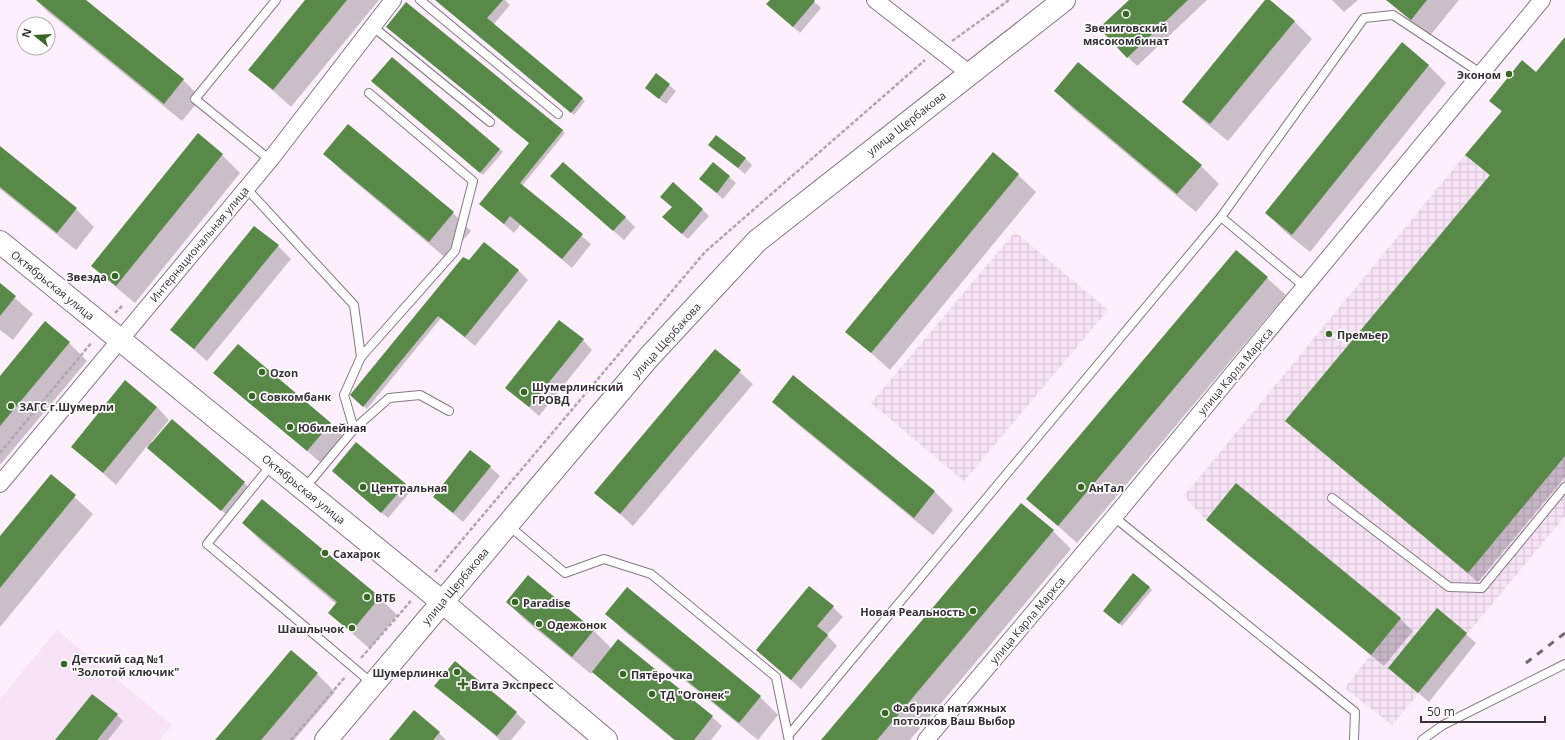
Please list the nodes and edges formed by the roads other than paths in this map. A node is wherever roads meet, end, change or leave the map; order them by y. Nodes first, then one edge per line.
1 (276, 0) edge
2 (393, 0) edge
3 (420, 0) edge
4 (875, 0) edge
5 (1064, 0) edge
6 (1542, 0) edge
7 (372, 26) junction
8 (969, 73) junction
9 (1482, 75) junction
10 (369, 92) dead end
11 (558, 114) dead end
12 (490, 122) dead end
13 (270, 160) junction
14 (246, 188) junction
15 (1221, 217) junction
16 (0, 242) edge
17 (1305, 287) junction
18 (112, 333) junction
19 (361, 357) junction
20 (449, 411) dead end
21 (354, 429) junction
22 (272, 463) junction
23 (0, 484) edge
24 (1565, 487) edge
25 (304, 489) junction
26 (1332, 498) dead end
27 (1114, 517) junction
28 (507, 524) junction
29 (441, 601) junction
30 (1565, 664) edge
31 (373, 684) junction
32 (788, 738) edge
33 (326, 740) edge
34 (606, 740) edge
35 (926, 740) edge
36 (1354, 740) edge
37 (1422, 740) edge

1 - 13 lane
2 - 7 street, Интернациональная улица
3 - 11 lane
4 - 8 street
5 - 8 main road, улица Щербакова
6 - 9 street, улица Карла Маркса
7 - 12 lane
7 - 13 street, Интернациональная улица
8 - 28 main road, улица Щербакова
9 - 15 lane
9 - 17 street, улица Карла Маркса
10 - 19 lane
13 - 14 street, Интернациональная улица
14 - 18 street, Интернациональная улица
14 - 19 lane
15 - 17 lane
15 - 32 lane
16 - 18 main road, Октябрьская улица
17 - 27 street, улица Карла Маркса
18 - 22 main road, Октябрьская улица
18 - 23 street, Интернациональная улица
19 - 21 lane
20 - 21 lane
21 - 25 lane
22 - 25 main road, Октябрьская улица
22 - 31 lane
24 - 26 lane
25 - 29 main road, Октябрьская улица
27 - 35 street, улица Карла Маркса
27 - 36 lane
28 - 29 main road, улица Щербакова
28 - 32 lane
29 - 31 main road, улица Щербакова
29 - 34 main road, Октябрьская улица
30 - 37 lane
31 - 33 main road, улица Щербакова

